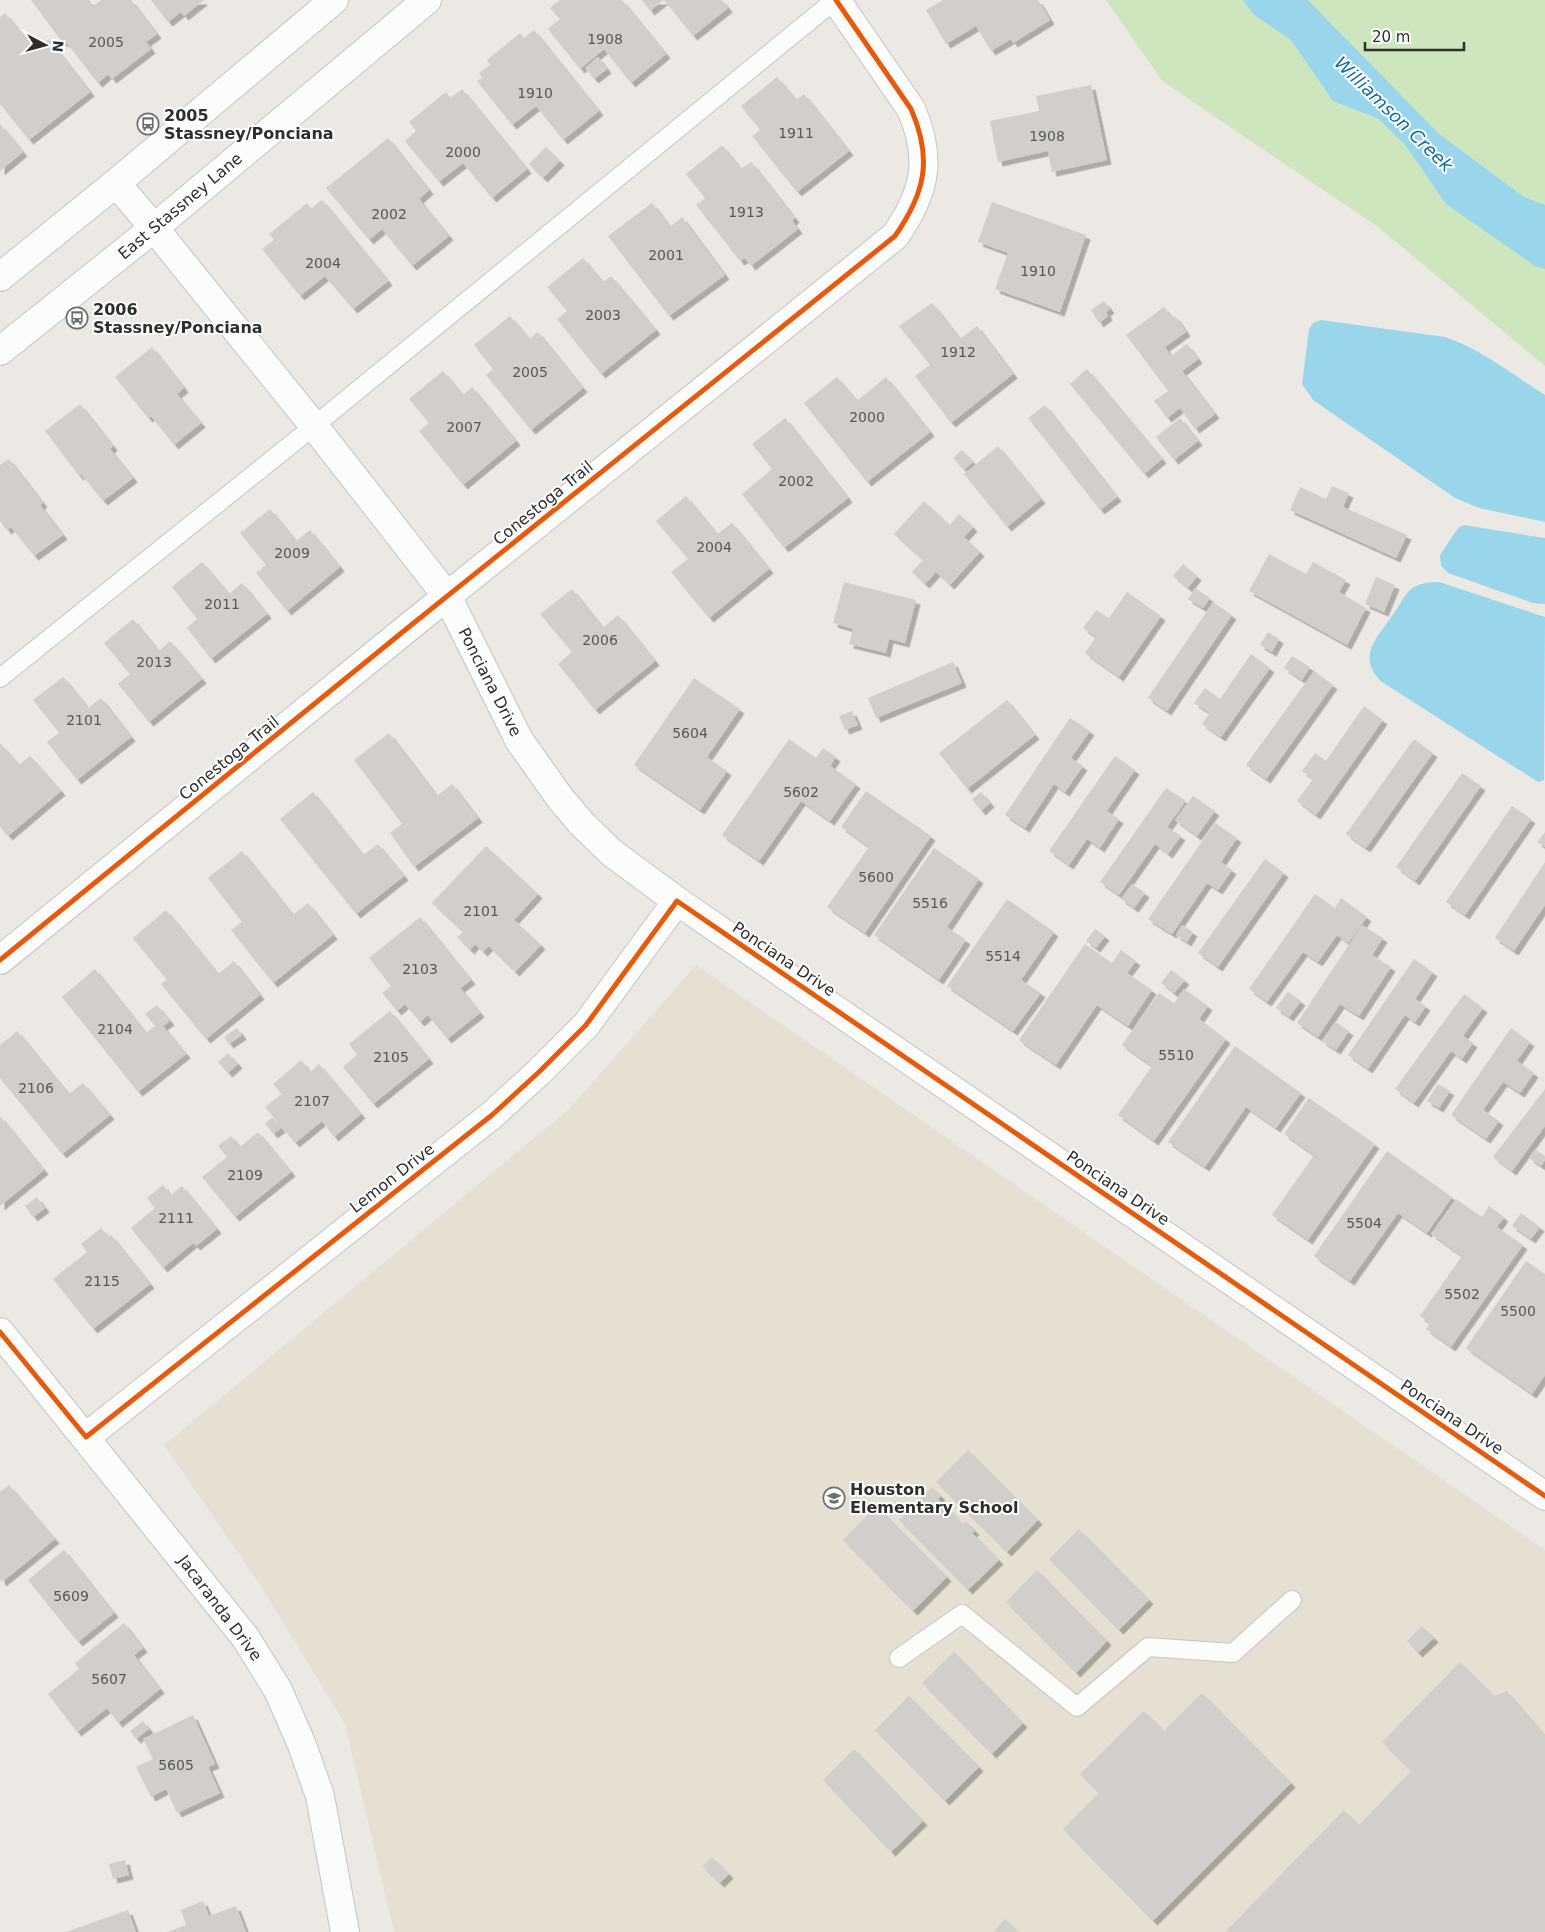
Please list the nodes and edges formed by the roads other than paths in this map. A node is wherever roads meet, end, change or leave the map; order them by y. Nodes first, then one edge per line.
1 (334, 0) edge
2 (427, 0) edge
3 (835, 0) edge
4 (116, 183) junction
5 (154, 228) junction
6 (0, 277) edge
7 (0, 351) edge
8 (314, 426) junction
9 (447, 596) junction
10 (0, 678) edge
11 (678, 901) junction
12 (0, 960) edge
13 (0, 1332) edge
14 (86, 1437) junction
15 (1545, 1496) edge
16 (1292, 1600) dead end
17 (899, 1658) dead end
18 (345, 1932) edge

1 - 4 street
2 - 5 street, East Stassney Lane
3 - 8 lane
3 - 9 street, Conestoga Trail
4 - 5 street, Ponciana Drive
4 - 6 street
5 - 7 street, East Stassney Lane
5 - 8 street, Ponciana Drive
8 - 9 street, Ponciana Drive
8 - 10 lane
9 - 11 street, Ponciana Drive
9 - 12 street, Conestoga Trail
11 - 14 street, Lemon Drive
11 - 15 street, Ponciana Drive
13 - 14 street, Jacaranda Drive
14 - 18 street, Jacaranda Drive
16 - 17 lane

